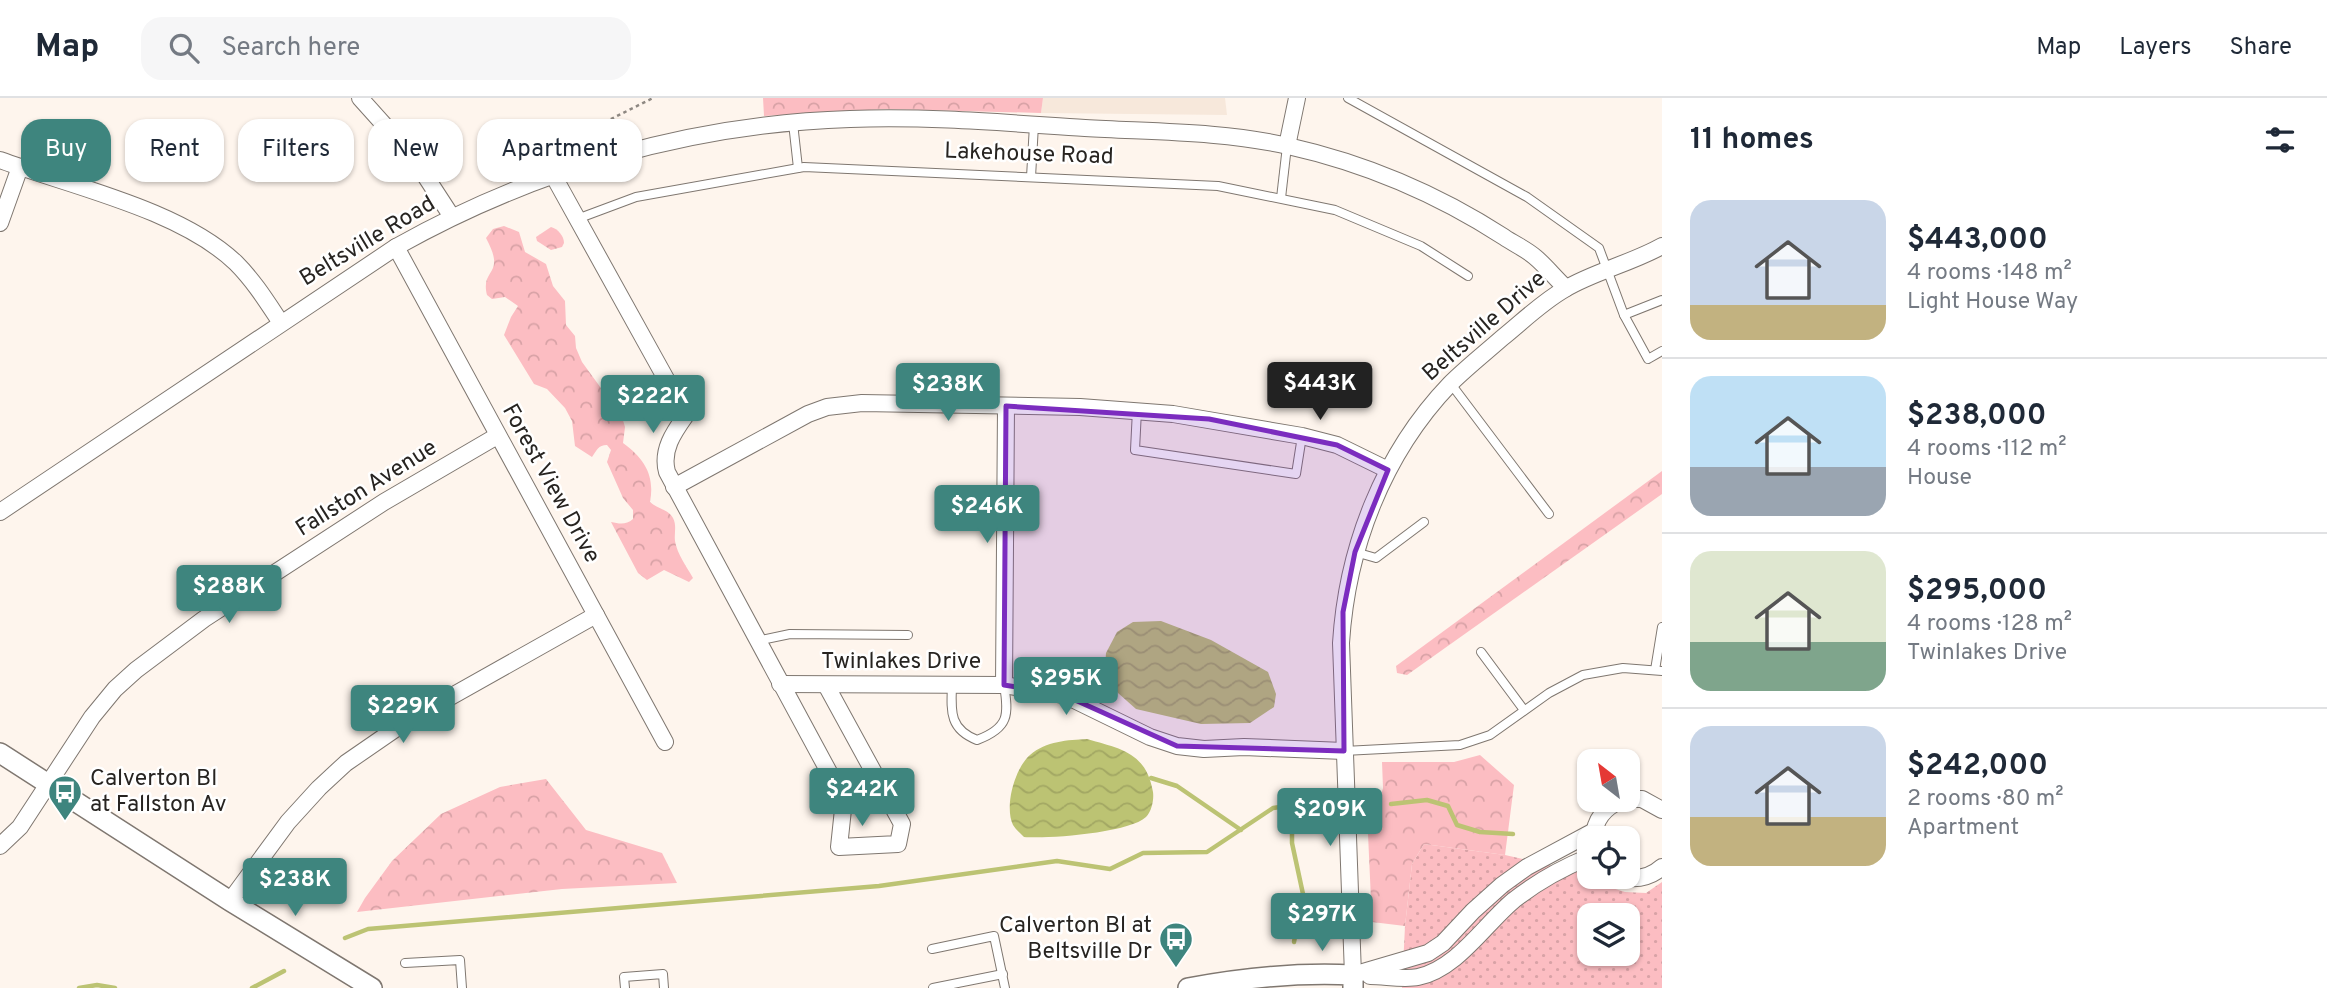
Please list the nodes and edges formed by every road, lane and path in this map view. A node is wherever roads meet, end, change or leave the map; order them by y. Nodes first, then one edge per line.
1 (360, 98) edge
2 (653, 98) edge
3 (1297, 98) edge
4 (1348, 98) edge
5 (611, 119) edge
6 (793, 122) junction
7 (1034, 125) junction
8 (1287, 146) junction
9 (642, 148) edge
10 (0, 160) edge
11 (20, 167) junction
12 (798, 168) junction
13 (1031, 177) junction
14 (536, 182) edge
15 (557, 182) edge
16 (1281, 198) junction
17 (453, 217) junction
18 (577, 219) junction
19 (0, 223) edge
20 (1662, 246) edge
21 (396, 247) junction
22 (1609, 271) junction
23 (1468, 276) dead end
24 (1566, 288) junction
25 (1662, 300) edge
26 (1625, 315) junction
27 (281, 323) junction
28 (1662, 351) edge
29 (1451, 383) junction
30 (1006, 406) junction
31 (1137, 410) junction
32 (497, 436) junction
33 (1302, 436) junction
34 (1388, 470) junction
35 (674, 487) junction
36 (0, 512) edge
37 (1549, 514) dead end
38 (1424, 522) dead end
39 (1355, 552) junction
40 (596, 615) junction
41 (1662, 627) edge
42 (908, 635) dead end
43 (757, 641) junction
44 (1480, 652) dead end
45 (1659, 670) edge
46 (780, 684) junction
47 (826, 685) junction
48 (951, 685) junction
49 (1004, 685) junction
50 (1524, 710) junction
51 (665, 742) dead end
52 (1344, 751) junction
53 (0, 753) edge
54 (49, 784) junction
55 (1640, 801) edge
56 (1662, 810) edge
57 (1577, 842) edge
58 (0, 846) edge
59 (1577, 862) edge
60 (1662, 867) edge
61 (1640, 877) edge
62 (230, 901) junction
63 (1473, 911) junction
64 (1487, 925) junction
65 (932, 949) dead end
66 (405, 963) dead end
67 (1003, 974) junction
68 (1290, 975) junction
69 (1353, 982) edge
70 (372, 988) edge
71 (462, 988) edge
72 (625, 988) edge
73 (664, 988) edge
74 (933, 988) edge
75 (1006, 988) edge
76 (1188, 988) edge
77 (1309, 988) edge

1 - 17 street
2 - 5 path
3 - 8 street
4 - 22 lane
6 - 7 street, Beltsville Road
6 - 9 street, Beltsville Road
6 - 12 lane
7 - 8 street, Beltsville Road
7 - 13 lane
8 - 16 lane
8 - 24 street, Beltsville Road
10 - 11 street
11 - 19 street
11 - 27 street
12 - 13 lane, Lakehouse Road
12 - 18 lane, Lakehouse Road
13 - 16 lane, Lakehouse Road
14 - 17 street, Beltsville Road
15 - 18 street
16 - 23 lane, Lakehouse Road
17 - 21 street, Beltsville Road
18 - 35 street
20 - 22 street, Beltsville Drive
21 - 27 street, Beltsville Road
21 - 32 street, Forest View Drive
22 - 24 street, Beltsville Drive
22 - 26 lane
24 - 29 street, Beltsville Drive
25 - 26 lane
26 - 28 lane
27 - 36 street, Beltsville Road
29 - 34 street, Beltsville Drive
29 - 37 lane
30 - 31 street
30 - 35 street
30 - 49 street
31 - 33 street
31 - 33 lane
32 - 40 street, Forest View Drive
32 - 54 street, Fallston Avenue
33 - 34 street
34 - 39 street, Beltsville Drive
35 - 43 street
38 - 39 lane
39 - 52 street, Beltsville Drive
40 - 51 street, Forest View Drive
40 - 62 street
41 - 45 lane
42 - 43 lane
43 - 46 street
44 - 50 lane
45 - 50 lane
46 - 47 street, Twinlakes Drive
46 - 47 street
47 - 48 street, Twinlakes Drive
48 - 49 street, Twinlakes Drive
48 - 49 lane
49 - 52 street, Twinlakes Drive
50 - 52 lane
52 - 69 street, Beltsville Drive
53 - 54 street
54 - 58 street, Fallston Avenue
54 - 62 street
55 - 56 street
57 - 63 street
59 - 64 street
60 - 61 street
62 - 70 street
63 - 64 street
63 - 69 street
64 - 69 street
65 - 67 lane
66 - 71 lane
67 - 74 lane
67 - 75 lane
68 - 69 street
68 - 76 street
68 - 77 street
72 - 73 lane

